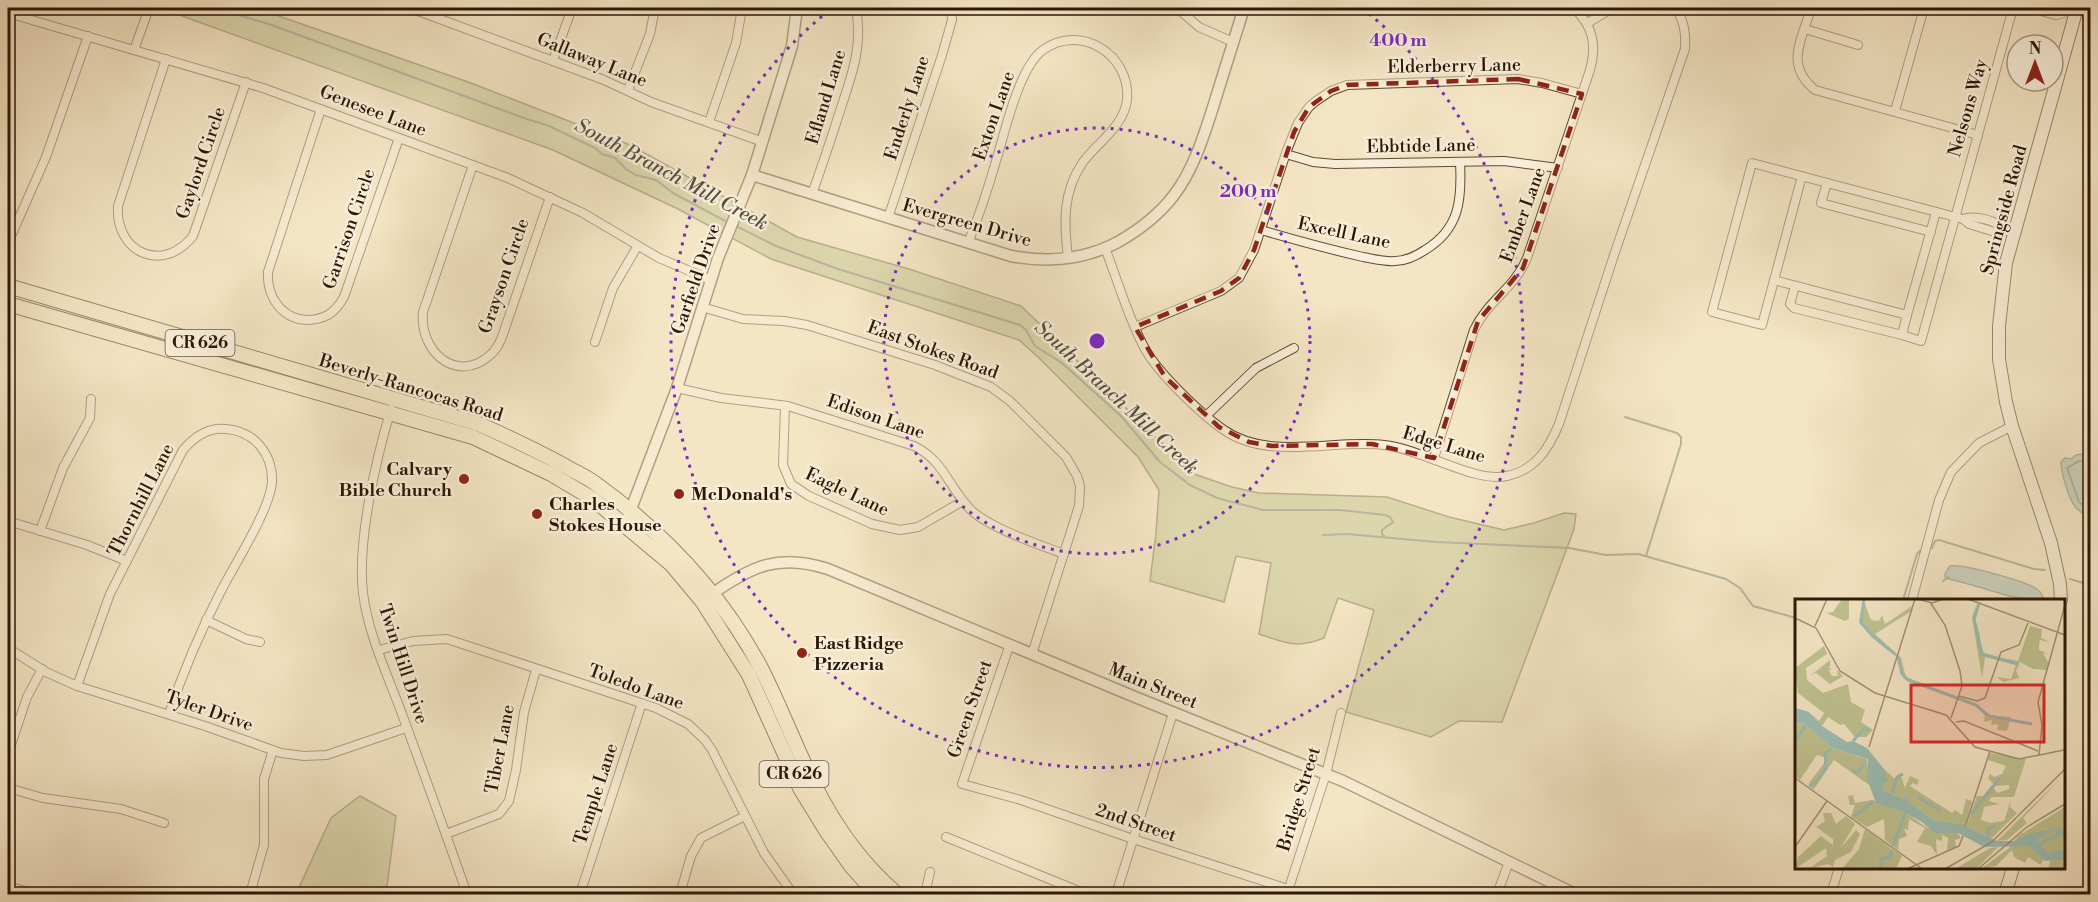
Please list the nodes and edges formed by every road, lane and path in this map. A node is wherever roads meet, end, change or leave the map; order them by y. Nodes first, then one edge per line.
1 (149, 8) edge
2 (410, 8) edge
3 (572, 8) edge
4 (655, 8) edge
5 (742, 8) edge
6 (797, 8) edge
7 (856, 8) edge
8 (951, 8) edge
9 (1177, 8) edge
10 (1244, 8) edge
11 (1574, 8) edge
12 (1612, 8) edge
13 (1676, 8) edge
14 (1810, 8) edge
15 (1924, 8) edge
16 (2013, 8) edge
17 (2030, 8) edge
18 (2069, 11) edge
19 (8, 15) edge
20 (1588, 23) junction
21 (1805, 29) junction
22 (88, 36) junction
23 (1233, 42) junction
24 (1858, 45) dead end
25 (134, 50) junction
26 (166, 59) junction
27 (553, 62) junction
28 (246, 82) junction
29 (628, 90) junction
30 (1582, 94) junction
31 (321, 109) junction
32 (1895, 111) junction
33 (709, 122) junction
34 (1978, 135) junction
35 (399, 138) junction
36 (763, 142) junction
37 (1286, 154) junction
38 (1460, 162) junction
39 (473, 165) junction
40 (1558, 168) junction
41 (752, 175) junction
42 (1802, 176) junction
43 (1827, 183) junction
44 (812, 194) junction
45 (550, 197) junction
46 (1936, 212) junction
47 (888, 218) junction
48 (1959, 218) junction
49 (1260, 230) junction
50 (1930, 232) junction
51 (2009, 232) junction
52 (8, 240) edge
53 (968, 243) junction
54 (637, 246) junction
55 (1105, 248) junction
56 (1068, 258) junction
57 (711, 280) junction
58 (1774, 280) junction
59 (8, 286) edge
60 (1795, 286) junction
61 (8, 304) edge
62 (702, 307) junction
63 (1908, 315) junction
64 (1135, 327) junction
65 (1902, 336) junction
66 (595, 342) dead end
67 (1294, 348) dead end
68 (677, 388) junction
69 (91, 399) dead end
70 (785, 405) junction
71 (391, 406) junction
72 (1207, 415) junction
73 (2012, 426) junction
74 (1434, 458) junction
75 (963, 501) junction
76 (631, 511) junction
77 (8, 521) edge
78 (625, 525) junction
79 (40, 531) junction
80 (1064, 554) junction
81 (127, 561) junction
82 (712, 594) junction
83 (1912, 599) edge
84 (2061, 599) edge
85 (206, 620) junction
86 (260, 642) dead end
87 (1010, 644) junction
88 (8, 648) edge
89 (379, 650) junction
90 (1032, 654) junction
91 (42, 669) junction
92 (536, 670) junction
93 (756, 674) junction
94 (77, 686) junction
95 (642, 703) junction
96 (1173, 713) junction
97 (1341, 713) dead end
98 (169, 714) junction
99 (406, 728) junction
100 (273, 750) junction
101 (8, 753) edge
102 (1326, 774) junction
103 (962, 784) joint
104 (8, 788) edge
105 (745, 816) junction
106 (164, 823) dead end
107 (446, 834) junction
108 (946, 837) dead end
109 (1133, 839) junction
110 (855, 861) junction
111 (1509, 862) junction
112 (1838, 869) edge
113 (2012, 869) edge
114 (930, 872) dead end
115 (8, 886) edge
116 (1288, 892) edge
117 (35, 894) edge
118 (250, 894) edge
119 (467, 894) edge
120 (580, 894) edge
121 (680, 894) edge
122 (794, 894) edge
123 (876, 894) edge
124 (897, 894) edge
125 (925, 894) edge
126 (1086, 894) edge
127 (1116, 894) edge
128 (1299, 894) edge
129 (1497, 894) edge
130 (1575, 894) edge
131 (1831, 894) edge
132 (2005, 894) edge

1 - 25 street
2 - 27 street, Gallaway Lane
3 - 27 street
4 - 29 street
5 - 33 street
6 - 36 street, Garfield Drive
7 - 44 street, Efland Lane
8 - 47 street, Enderly Lane
9 - 23 street
10 - 23 street, Evergreen Drive
11 - 20 street
12 - 20 street
13 - 74 street, Edge Lane
14 - 21 street
15 - 32 street
16 - 34 street, Nelsons Way
17 - 18 street
18 - 51 main road, Springside Road
19 - 22 street, Genesee Lane
20 - 30 street, Ember Lane
21 - 24 street
21 - 32 street
22 - 25 street, Genesee Lane
22 - 52 street
23 - 55 street, Evergreen Drive
25 - 26 street, Genesee Lane
26 - 28 street, Genesee Lane
26 - 28 street, Gaylord Circle
27 - 29 street, Gallaway Lane
28 - 31 street, Genesee Lane
29 - 33 street, Gallaway Lane
30 - 37 street, Elderberry Lane
30 - 40 street, Ember Lane
31 - 35 street, Genesee Lane
31 - 35 street, Garrison Circle
32 - 34 street
33 - 36 street, Gallaway Lane
34 - 48 street, Nelsons Way
35 - 39 street, Genesee Lane
36 - 41 street, Garfield Drive
37 - 38 street, Ebbtide Lane
37 - 49 street, Elderberry Lane
38 - 40 street, Ebbtide Lane
38 - 49 street, Excell Lane
39 - 45 street, Genesee Lane
39 - 45 street, Grayson Circle
40 - 74 street, Ember Lane
41 - 44 street, Evergreen Drive
41 - 57 street, Garfield Drive
42 - 43 street
42 - 58 street
42 - 58 street
43 - 46 street
43 - 50 street
44 - 47 street, Evergreen Drive
45 - 54 street, Genesee Lane
46 - 48 street
46 - 50 street
47 - 53 street, Evergreen Drive
48 - 51 street
48 - 65 street, Nelsons Way
49 - 64 street, Elderberry Lane
50 - 63 street
51 - 73 main road, Springside Road
53 - 56 street, Evergreen Drive
53 - 56 street, Exton Lane
54 - 57 street, Genesee Lane
54 - 66 street
55 - 56 street, Evergreen Drive
55 - 64 street, Edge Lane
57 - 62 street, Garfield Drive
58 - 60 street
59 - 71 main road, Beverly-Rancocas Road / CR 626
60 - 63 street
60 - 65 street
61 - 71 main road, Beverly-Rancocas Road / CR 626
62 - 68 street, Garfield Drive
62 - 80 street, East Stokes Road
63 - 65 street
64 - 72 street, Edge Lane
67 - 72 street
68 - 70 street, Edison Lane
68 - 76 street, Garfield Drive
69 - 79 street
70 - 75 street, Edison Lane
70 - 75 street, Eagle Lane
71 - 76 main road, Beverly-Rancocas Road / CR 626
71 - 78 main road, Beverly-Rancocas Road / CR 626
71 - 89 street, Twin Hill Drive
72 - 74 street, Edge Lane
73 - 83 street
73 - 84 main road, Springside Road
75 - 80 street, Edison Lane
76 - 78 street, Garfield Drive
76 - 82 main road, Beverly-Rancocas Road / CR 626
77 - 79 street
78 - 93 main road, Beverly-Rancocas Road / CR 626
79 - 81 street
80 - 90 street, East Stokes Road
81 - 85 street, Thornhill Lane
81 - 94 street, Thornhill Lane
82 - 87 street, Main Street
82 - 93 main road, Beverly-Rancocas Road / CR 626
85 - 86 street
85 - 98 street, Thornhill Lane
87 - 90 street, Main Street
87 - 103 street, Green Street
88 - 91 street, Tyler Drive
89 - 92 street, Toledo Lane
89 - 99 street, Twin Hill Drive
90 - 96 street, Main Street
91 - 94 street, Tyler Drive
91 - 101 street
92 - 95 street, Toledo Lane
92 - 107 street, Tiber Lane
93 - 110 main road, Beverly-Rancocas Road / CR 626
94 - 98 street, Tyler Drive
95 - 105 street, Toledo Lane
95 - 120 street, Temple Lane
96 - 102 street, Main Street
96 - 109 street
97 - 102 street, Bridge Street
98 - 100 street, Tyler Drive
99 - 100 street, Tyler Drive
99 - 107 street, Twin Hill Drive
100 - 118 street
102 - 111 street, Main Street
102 - 116 street, Bridge Street
103 - 109 street, 2nd Street
104 - 106 street
105 - 121 street
105 - 122 street, Toledo Lane
107 - 119 street, Twin Hill Drive
108 - 126 street
109 - 116 street, 2nd Street
109 - 127 street
110 - 123 main road, CR 626
110 - 124 main road, CR 626
111 - 129 street
111 - 130 street, Main Street
112 - 131 street
113 - 132 main road
114 - 125 street
115 - 117 street
116 - 128 street, 2nd Street

